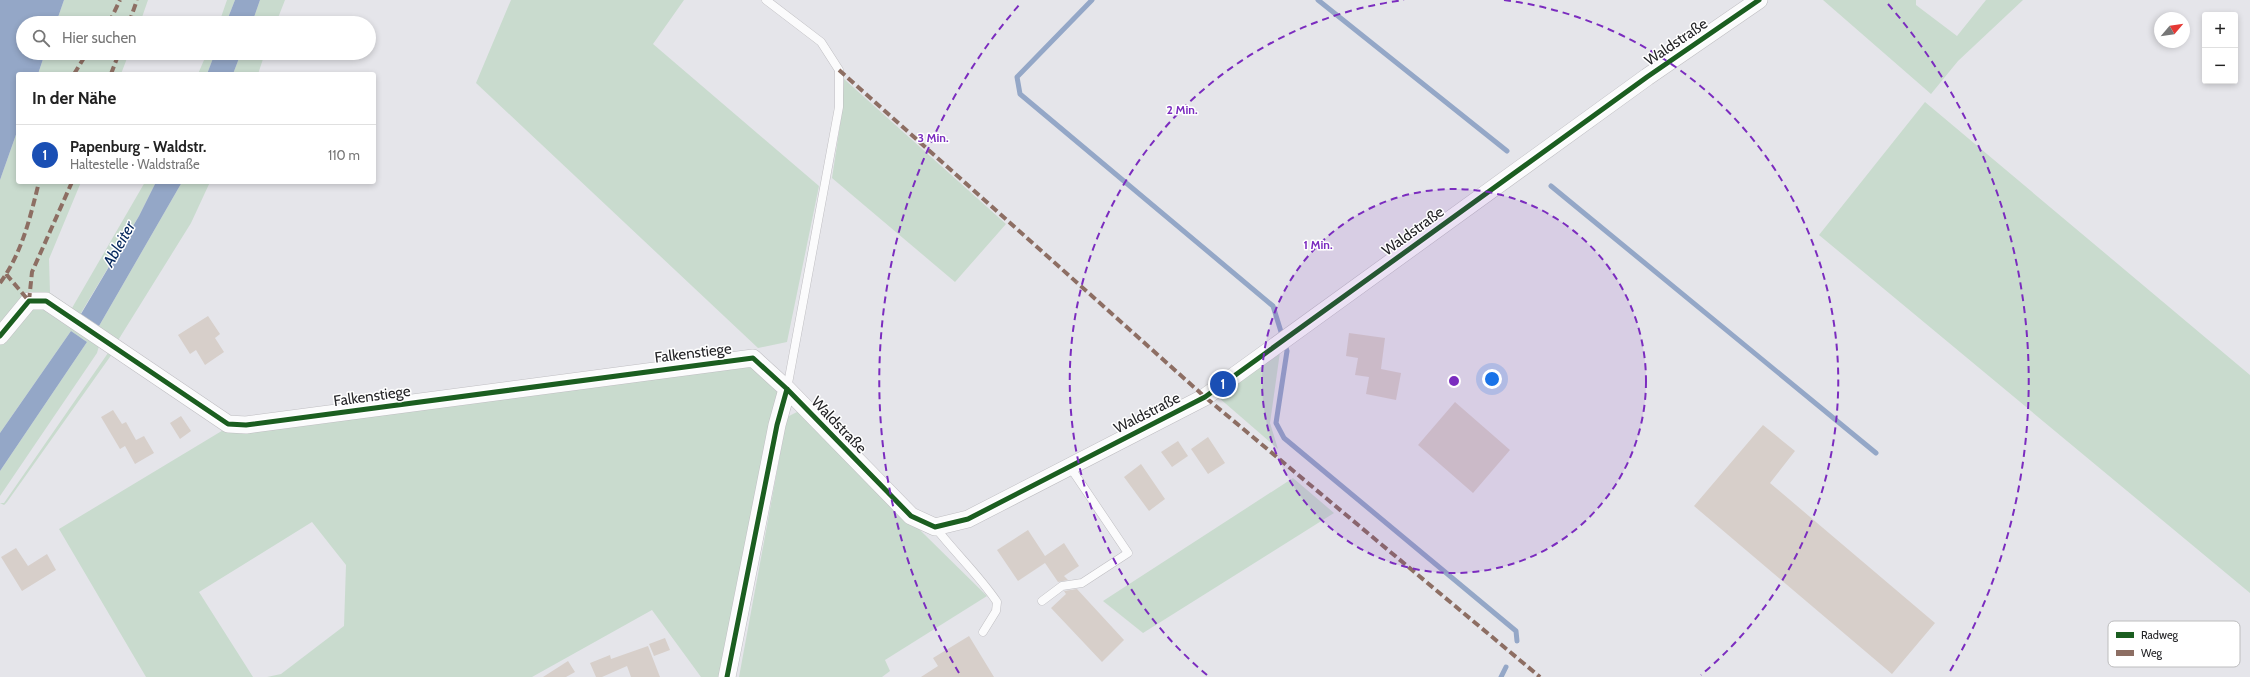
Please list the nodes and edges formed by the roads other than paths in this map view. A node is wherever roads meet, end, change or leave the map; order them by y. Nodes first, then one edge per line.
1 (766, 0) edge
2 (1759, 0) edge
3 (0, 336) edge
4 (787, 389) junction
5 (1070, 467) junction
6 (935, 527) junction
7 (1042, 601) dead end
8 (983, 632) dead end
9 (727, 677) edge

1 - 4 lane
2 - 5 street, Waldstraße
3 - 4 street, Falkenstiege
4 - 6 street, Waldstraße
4 - 9 street
5 - 6 street, Waldstraße
5 - 7 lane
6 - 8 lane

